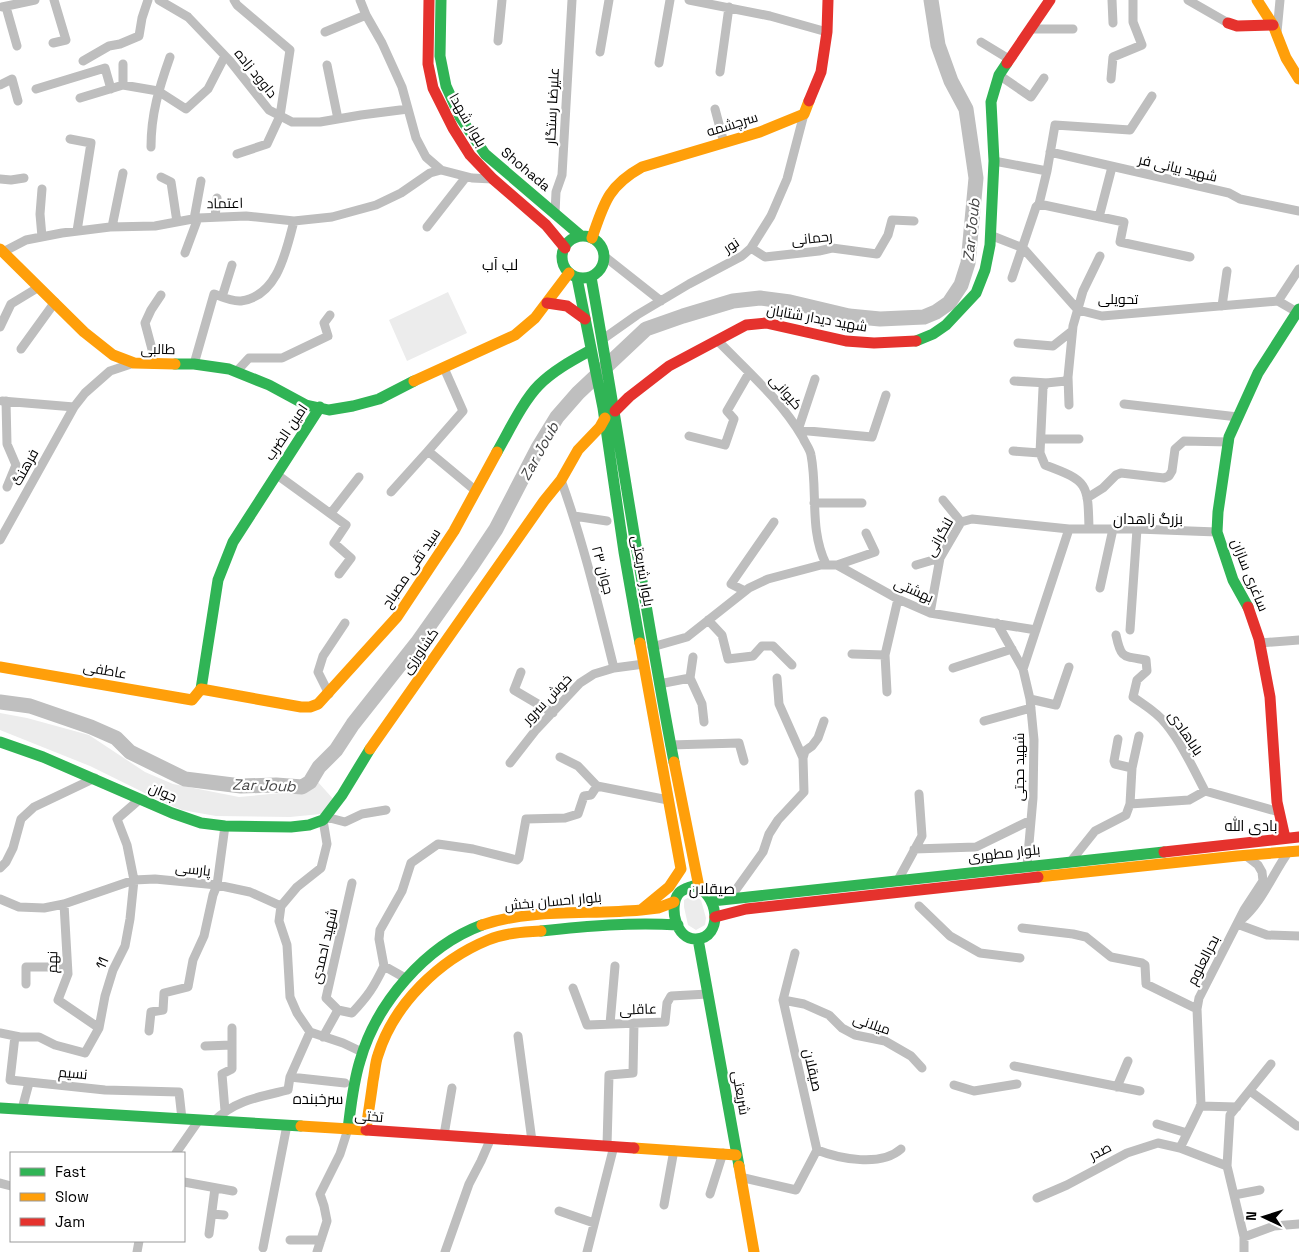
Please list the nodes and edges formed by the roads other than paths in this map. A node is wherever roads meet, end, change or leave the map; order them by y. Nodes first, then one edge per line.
1 (35, 0) edge
2 (54, 0) edge
3 (148, 0) edge
4 (159, 0) edge
5 (360, 0) edge
6 (429, 0) edge
7 (441, 0) edge
8 (502, 0) edge
9 (572, 0) edge
10 (609, 0) edge
11 (670, 0) edge
12 (689, 0) edge
13 (828, 0) edge
14 (1050, 0) edge
15 (1112, 0) edge
16 (1133, 0) edge
17 (1188, 0) edge
18 (1257, 0) edge
19 (1280, 0) edge
20 (234, 1) edge
21 (168, 3) edge
22 (3, 7) edge
23 (729, 8) junction
24 (366, 15) junction
25 (1113, 23) dead end
26 (1228, 23) joint
27 (1031, 29) junction
28 (1073, 29) dead end
29 (1275, 29) junction
30 (326, 32) dead end
31 (827, 32) junction
32 (498, 41) dead end
33 (981, 42) dead end
34 (53, 43) dead end
35 (17, 46) dead end
36 (600, 52) dead end
37 (225, 56) junction
38 (170, 57) dead end
39 (1009, 59) junction
40 (83, 60) dead end
41 (659, 63) dead end
42 (123, 64) dead end
43 (327, 65) dead end
44 (720, 72) dead end
45 (999, 76) junction
46 (1044, 78) dead end
47 (1111, 79) dead end
48 (1299, 79) edge
49 (0, 85) edge
50 (123, 85) junction
51 (36, 89) dead end
52 (111, 89) junction
53 (158, 91) junction
54 (1152, 96) dead end
55 (80, 98) dead end
56 (18, 101) dead end
57 (715, 109) dead end
58 (408, 110) junction
59 (804, 114) junction
60 (280, 116) junction
61 (338, 119) junction
62 (70, 139) dead end
63 (724, 143) junction
64 (151, 147) dead end
65 (1050, 152) junction
66 (237, 154) dead end
67 (994, 160) junction
68 (1112, 167) junction
69 (441, 170) junction
70 (1047, 171) junction
71 (123, 173) dead end
72 (161, 177) dead end
73 (466, 177) junction
74 (24, 178) dead end
75 (0, 179) edge
76 (493, 179) junction
77 (201, 181) dead end
78 (42, 189) dead end
79 (556, 192) junction
80 (217, 198) dead end
81 (542, 202) junction
82 (1039, 204) junction
83 (1299, 211) edge
84 (555, 213) junction
85 (215, 217) junction
86 (1099, 217) junction
87 (196, 218) junction
88 (294, 221) junction
89 (914, 221) dead end
90 (177, 222) junction
91 (112, 227) junction
92 (427, 227) dead end
93 (78, 231) junction
94 (990, 235) junction
95 (42, 237) junction
96 (587, 237) junction
97 (564, 248) junction
98 (751, 248) junction
99 (1023, 248) junction
100 (2, 251) edge
101 (184, 252) dead end
102 (604, 256) junction
103 (1100, 256) dead end
104 (1190, 257) dead end
105 (232, 264) dead end
106 (1299, 269) edge
107 (1227, 271) dead end
108 (573, 275) junction
109 (591, 277) junction
110 (1012, 278) dead end
111 (40, 287) junction
112 (161, 295) dead end
113 (218, 296) junction
114 (661, 301) junction
115 (55, 302) junction
116 (1278, 302) junction
117 (547, 303) junction
118 (1222, 306) junction
119 (1078, 310) junction
120 (1298, 310) edge
121 (330, 315) dead end
122 (585, 319) junction
123 (0, 326) edge
124 (1072, 331) junction
125 (717, 340) junction
126 (604, 343) junction
127 (1018, 343) dead end
128 (21, 350) dead end
129 (592, 353) junction
130 (134, 363) junction
131 (152, 364) junction
132 (194, 364) junction
133 (444, 368) junction
134 (236, 372) junction
135 (749, 373) junction
136 (815, 379) dead end
137 (1067, 379) junction
138 (1014, 381) dead end
139 (1048, 383) junction
140 (640, 388) junction
141 (611, 389) junction
142 (886, 395) dead end
143 (3, 401) edge
144 (1124, 404) dead end
145 (1069, 405) dead end
146 (74, 407) junction
147 (320, 408) junction
148 (616, 411) junction
149 (604, 413) junction
150 (1238, 418) junction
151 (798, 430) junction
152 (689, 436) dead end
153 (1041, 439) junction
154 (1079, 439) dead end
155 (1228, 442) junction
156 (428, 451) junction
157 (1013, 451) dead end
158 (1040, 453) junction
159 (276, 474) junction
160 (359, 477) dead end
161 (561, 480) junction
162 (7, 488) dead end
163 (476, 491) junction
164 (391, 492) dead end
165 (1087, 498) junction
166 (943, 500) dead end
167 (544, 501) junction
168 (862, 503) dead end
169 (814, 504) junction
170 (331, 514) junction
171 (574, 516) junction
172 (607, 521) dead end
173 (774, 522) dead end
174 (961, 522) junction
175 (4, 525) edge
176 (1069, 529) junction
177 (1089, 529) junction
178 (1113, 529) junction
179 (1137, 529) junction
180 (1217, 532) junction
181 (866, 533) dead end
182 (0, 540) edge
183 (940, 558) junction
184 (826, 564) junction
185 (837, 565) junction
186 (916, 565) dead end
187 (339, 574) dead end
188 (1100, 588) dead end
189 (745, 591) junction
190 (898, 599) junction
191 (930, 613) junction
192 (708, 620) junction
193 (345, 622) dead end
194 (997, 623) junction
195 (1036, 630) junction
196 (1130, 630) dead end
197 (1116, 635) dead end
198 (1299, 640) edge
199 (1260, 643) junction
200 (652, 647) junction
201 (1012, 649) junction
202 (852, 654) dead end
203 (885, 655) junction
204 (693, 657) dead end
205 (644, 664) junction
206 (792, 665) dead end
207 (0, 667) edge
208 (1068, 667) dead end
209 (614, 668) junction
210 (953, 668) dead end
211 (1023, 669) junction
212 (520, 672) dead end
213 (690, 678) junction
214 (776, 678) dead end
215 (659, 684) junction
216 (201, 689) junction
217 (887, 692) dead end
218 (329, 694) junction
219 (1030, 704) junction
220 (553, 712) junction
221 (824, 721) dead end
222 (984, 721) dead end
223 (704, 722) dead end
224 (1139, 736) dead end
225 (1118, 739) dead end
226 (0, 742) edge
227 (670, 745) junction
228 (560, 757) dead end
229 (803, 758) junction
230 (510, 762) dead end
231 (744, 762) dead end
232 (1132, 768) junction
233 (95, 778) junction
234 (597, 786) junction
235 (1204, 791) junction
236 (919, 794) dead end
237 (140, 799) junction
238 (668, 800) junction
239 (1130, 804) junction
240 (386, 810) dead end
241 (1279, 812) junction
242 (325, 818) junction
243 (1031, 820) junction
244 (225, 826) junction
245 (1299, 837) edge
246 (1281, 839) junction
247 (914, 849) junction
248 (1289, 852) edge
249 (1245, 855) junction
250 (693, 858) junction
251 (1071, 861) junction
252 (680, 865) junction
253 (1027, 866) junction
254 (0, 868) edge
255 (134, 880) junction
256 (898, 880) junction
257 (352, 883) dead end
258 (217, 886) junction
259 (699, 887) junction
260 (730, 898) junction
261 (0, 899) edge
262 (712, 900) junction
263 (674, 902) junction
264 (64, 904) junction
265 (281, 906) junction
266 (919, 906) dead end
267 (641, 910) junction
268 (715, 917) junction
269 (1237, 924) junction
270 (678, 925) junction
271 (1022, 928) dead end
272 (1299, 936) edge
273 (698, 939) junction
274 (795, 953) dead end
275 (1020, 958) dead end
276 (384, 966) junction
277 (615, 966) dead end
278 (67, 967) junction
279 (407, 979) junction
280 (26, 984) dead end
281 (573, 988) dead end
282 (708, 994) junction
283 (783, 1000) junction
284 (1197, 1009) junction
285 (338, 1010) junction
286 (634, 1023) junction
287 (610, 1024) junction
288 (99, 1028) junction
289 (232, 1028) dead end
290 (149, 1031) dead end
291 (310, 1032) junction
292 (0, 1034) edge
293 (14, 1036) junction
294 (518, 1036) dead end
295 (323, 1037) junction
296 (232, 1045) junction
297 (205, 1046) dead end
298 (362, 1052) junction
299 (1128, 1061) dead end
300 (1271, 1064) dead end
301 (1014, 1066) dead end
302 (922, 1068) dead end
303 (290, 1077) junction
304 (29, 1083) junction
305 (345, 1083) dead end
306 (1017, 1084) dead end
307 (954, 1085) dead end
308 (1117, 1086) junction
309 (452, 1088) dead end
310 (1140, 1091) dead end
311 (1250, 1091) junction
312 (353, 1098) junction
313 (371, 1099) junction
314 (1200, 1106) junction
315 (1237, 1107) junction
316 (0, 1108) edge
317 (22, 1109) junction
318 (225, 1111) junction
319 (182, 1119) junction
320 (199, 1120) junction
321 (214, 1121) junction
322 (1157, 1124) dead end
323 (286, 1126) junction
324 (1299, 1126) edge
325 (348, 1129) junction
326 (366, 1130) junction
327 (1187, 1133) junction
328 (444, 1135) junction
329 (491, 1138) junction
330 (532, 1141) junction
331 (610, 1146) junction
332 (1180, 1148) junction
333 (900, 1149) dead end
334 (674, 1150) junction
335 (817, 1150) junction
336 (177, 1152) edge
337 (723, 1153) junction
338 (736, 1154) junction
339 (1227, 1166) junction
340 (740, 1177) junction
341 (185, 1182) edge
342 (215, 1188) junction
343 (1260, 1190) dead end
344 (233, 1191) dead end
345 (710, 1194) dead end
346 (1234, 1195) junction
347 (1037, 1198) dead end
348 (664, 1205) dead end
349 (558, 1211) dead end
350 (212, 1214) junction
351 (224, 1215) dead end
352 (594, 1223) junction
353 (1299, 1224) edge
354 (209, 1234) dead end
355 (1244, 1237) junction
356 (290, 1240) dead end
357 (321, 1240) junction
358 (263, 1248) dead end
359 (317, 1252) edge
360 (446, 1252) edge
361 (587, 1252) edge
362 (754, 1252) edge
363 (1244, 1252) edge

1 - 22 street
2 - 34 street
3 - 40 street
4 - 21 street, داوود زاده
5 - 24 street
6 - 76 main road, بلوار شهدا
7 - 81 main road, Shohada
8 - 32 street
9 - 79 street, علیرضا رستگار
10 - 36 street
11 - 41 street
12 - 23 street
13 - 31 main road
14 - 27 main road, شهید دیدار شتابان
15 - 25 street
16 - 47 street
17 - 26 street
18 - 29 main road
19 - 29 street
20 - 60 street
21 - 37 street, داوود زاده
22 - 35 street
23 - 31 street
23 - 44 street
24 - 30 street
24 - 58 street
26 - 29 main road
27 - 28 street
27 - 39 main road, شهید دیدار شتابان
29 - 48 main road
31 - 59 main road
33 - 39 street
37 - 53 street
37 - 60 street, داوود زاده
38 - 53 street
39 - 45 main road, شهید دیدار شتابان
42 - 50 street
43 - 61 street
45 - 46 street
45 - 67 main road, شهید دیدار شتابان
49 - 56 street
50 - 52 street
50 - 53 street
51 - 52 street
52 - 55 street
53 - 64 street
54 - 65 street
57 - 63 street
58 - 61 street, داوود زاده
58 - 69 street
59 - 63 main road, سرچشمه
59 - 98 street, نور
60 - 61 street, داوود زاده
60 - 66 street
62 - 93 street
63 - 96 main road, سرچشمه
65 - 68 street, شهید بیانی فر
65 - 70 street
67 - 70 street
67 - 94 main road, شهید دیدار شتابان
68 - 83 street, شهید بیانی فر
68 - 86 street
69 - 73 street
69 - 88 street, اعتماد
70 - 82 street
71 - 91 street
72 - 90 street
73 - 76 street
73 - 92 street
74 - 75 street
76 - 97 main road, بلوار شهدا
77 - 87 street
78 - 95 street
79 - 81 street
79 - 84 street, علیرضا رستگار
80 - 85 street
81 - 84 main road, Shohada
82 - 86 street
82 - 99 street
84 - 96 main road, Shohada
85 - 87 street, اعتماد
85 - 88 street, اعتماد
86 - 104 street
87 - 90 street, اعتماد
87 - 101 street
88 - 113 street
89 - 98 street, رحمانی
90 - 91 street, اعتماد
91 - 93 street, اعتماد
93 - 95 street, اعتماد
94 - 99 street, تحویلی
94 - 125 main road, شهید دیدار شتابان
95 - 100 street, اعتماد
96 - 97 main road
96 - 102 main road
97 - 108 main road
98 - 114 street, نور
99 - 110 street
99 - 119 street, تحویلی
100 - 111 main road, طالبی
102 - 109 main road
102 - 114 street
103 - 119 street
105 - 113 street
106 - 116 street
107 - 118 street
108 - 109 main road
108 - 117 main road, امین الضرب
108 - 122 main road, بلوار شریعتی
109 - 126 main road
111 - 115 main road, طالبی
111 - 123 street
112 - 131 street
113 - 132 street
114 - 126 street, نور
115 - 128 street
115 - 130 main road, طالبی
116 - 118 street, تحویلی
116 - 120 street
117 - 122 main road
117 - 133 main road, امین الضرب
118 - 119 street, تحویلی
119 - 124 street
120 - 150 main road, ساغری سازان
121 - 134 street
122 - 129 main road, بلوار شریعتی
124 - 127 street
124 - 137 street
125 - 135 street, کیوانی
125 - 140 main road
126 - 141 main road
129 - 149 main road, بلوار شریعتی
129 - 163 main road, سید تقی مصباح
130 - 131 main road, طالبی
130 - 146 street, فرهنگ
131 - 132 main road, طالبی
132 - 134 main road, طالبی
133 - 147 main road, امین الضرب
133 - 156 street
134 - 147 main road, طالبی
135 - 151 street, کیوانی
135 - 152 street
136 - 151 street
137 - 139 street
137 - 145 street
138 - 139 street
139 - 153 street
140 - 141 main road
140 - 148 main road
141 - 148 main road, بلوار شریعتی
142 - 151 street
143 - 146 street
143 - 162 street
144 - 150 street
146 - 175 street, فرهنگ
147 - 159 main road, امین الضرب
148 - 149 main road
148 - 200 main road, بلوار شریعتی
149 - 161 main road, کشاورزی
149 - 167 main road, کشاورزی
149 - 205 main road, بلوار شریعتی
150 - 155 main road, ساغری سازان
151 - 169 street, کیوانی
153 - 154 street
153 - 158 street
155 - 165 street
155 - 180 main road, ساغری سازان
156 - 163 street
156 - 164 street
157 - 158 street
158 - 165 street
159 - 170 street
159 - 216 main road, امین الضرب
160 - 170 street
161 - 167 main road, کشاورزی
161 - 171 street, جوان ۲۳
163 - 218 main road, سید تقی مصباح
165 - 177 street
166 - 174 street
167 - 242 main road, کشاورزی
168 - 169 street
169 - 184 street, کیوانی
170 - 187 street
171 - 172 street
171 - 209 street, جوان ۲۳
173 - 189 street
174 - 176 street, لنگرانی
174 - 183 street, لنگرانی
175 - 182 street, فرهنگ
176 - 177 street, لنگرانی
176 - 195 street
177 - 178 street, لنگرانی
178 - 179 street, لنگرانی
178 - 188 street
179 - 180 street, لنگرانی
179 - 196 street
180 - 199 main road, ساغری سازان
181 - 185 street
183 - 186 street
183 - 191 street, لنگرانی
184 - 185 street, بهشتی
184 - 189 street
185 - 190 street, بهشتی
189 - 192 street
190 - 191 street, بهشتی
190 - 203 street
191 - 194 street, بهشتی
192 - 200 street
192 - 206 street
193 - 218 street
194 - 195 street, بهشتی
194 - 201 street, شهید حجتی
195 - 211 street
197 - 235 street, باباهادی
198 - 199 street
199 - 241 main road, ساغری سازان
200 - 215 main road, بلوار شریعتی
201 - 210 street
201 - 211 street, شهید حجتی
202 - 203 street
203 - 217 street
204 - 213 street
205 - 209 street, خوش سرور
205 - 238 main road, بلوار شریعتی
207 - 216 main road, عاطفی
208 - 219 street
209 - 220 street, خوش سرور
211 - 219 street, شهید حجتی
212 - 220 street
213 - 215 street
213 - 223 street
214 - 229 street
215 - 227 main road, بلوار شریعتی
216 - 218 main road, سید تقی مصباح
219 - 222 street
219 - 243 street, شهید حجتی
220 - 230 street, خوش سرور
221 - 229 street
224 - 232 street
225 - 232 street
226 - 233 main road, جوان
227 - 231 street
227 - 250 main road, بلوار شریعتی
228 - 234 street
229 - 260 street
232 - 239 street
233 - 237 main road, جوان
233 - 254 street
234 - 238 street
234 - 276 street
235 - 239 street
235 - 241 street
236 - 247 street
237 - 244 main road, جوان
237 - 255 street
238 - 252 main road, بلوار شریعتی
239 - 251 street
240 - 242 street
241 - 246 main road, ساغری سازان
242 - 244 main road, جوان
242 - 265 street
243 - 247 street
243 - 253 street, شهید حجتی
244 - 258 street
245 - 246 main road, بلوار مطهری
246 - 248 main road
246 - 251 main road, بلوار مطهری
247 - 256 street
248 - 249 main road, بلوار مطهری
248 - 269 street
249 - 268 main road, بلوار مطهری
249 - 269 street, بحرالعلوم
250 - 252 main road
250 - 259 main road, بلوار شریعتی
251 - 253 main road, بلوار مطهری
252 - 267 main road
253 - 256 main road, بلوار مطهری
255 - 258 street, پارسی
255 - 264 street, پارسی
255 - 288 street, 11
256 - 260 main road, بلوار مطهری
257 - 285 street, شهید احمدی
258 - 265 street, پارسی
258 - 290 street
259 - 262 main road
259 - 263 main road
260 - 262 main road, بلوار مطهری
261 - 264 street, پارسی
262 - 268 main road
263 - 267 main road, بلوار احسان بخش
263 - 270 main road
264 - 278 street, نهم
265 - 291 street
266 - 275 street
267 - 279 main road, بلوار احسان بخش
268 - 273 main road
269 - 272 street
269 - 284 street, بحرالعلوم
270 - 273 main road
270 - 313 main road, بلوار احسان بخش
271 - 284 street
273 - 282 main road, شریعتی
274 - 283 street, صیقلان
276 - 279 street
276 - 285 street
277 - 287 street
278 - 280 street
278 - 288 street, نهم
279 - 298 main road, بلوار احسان بخش
281 - 287 street, عاقلی
282 - 286 street, عاقلی
282 - 338 main road, شریعتی
283 - 302 street, میلانی
283 - 335 street, صیقلان
284 - 314 street, بحرالعلوم
285 - 295 street
286 - 287 street, عاقلی
286 - 331 street
288 - 293 street, 11
289 - 296 street
291 - 295 street
291 - 303 street
292 - 293 street
293 - 304 street, نسیم
294 - 330 street
295 - 298 street
296 - 297 street
296 - 318 street
298 - 312 main road, بلوار احسان بخش
299 - 308 street
300 - 311 street
301 - 308 street
303 - 305 street
303 - 318 street
304 - 317 street
304 - 319 street, نسیم
306 - 307 street
308 - 310 street
309 - 328 street
311 - 315 street
311 - 324 street
312 - 313 main road
312 - 325 main road, بلوار احسان بخش
313 - 326 main road, بلوار احسان بخش
314 - 315 street
314 - 327 street, بحرالعلوم
315 - 339 street
316 - 317 main road, تختی
317 - 319 main road, تختی
318 - 321 street
319 - 320 main road, تختی
320 - 321 main road, تختی
320 - 336 street
321 - 323 main road, تختی
322 - 327 street
323 - 325 main road, تختی
323 - 358 street
325 - 326 main road, تختی
325 - 357 street
326 - 328 main road, تختی
327 - 332 street, بحرالعلوم
328 - 329 main road, تختی
329 - 330 main road, تختی
329 - 360 street
330 - 331 main road, تختی
331 - 334 main road, تختی
331 - 352 street
332 - 339 street, صدر
332 - 347 street, صدر
333 - 335 street
334 - 337 main road, تختی
334 - 348 street
335 - 340 street
337 - 338 main road, تختی
337 - 345 street
338 - 340 main road, شریعتی
339 - 346 street
340 - 362 main road, شریعتی
341 - 342 street
342 - 344 street
342 - 350 street
343 - 346 street
346 - 355 street
349 - 352 street
350 - 351 street
350 - 354 street
352 - 361 street
353 - 355 street
355 - 363 street
356 - 357 street
357 - 359 street

